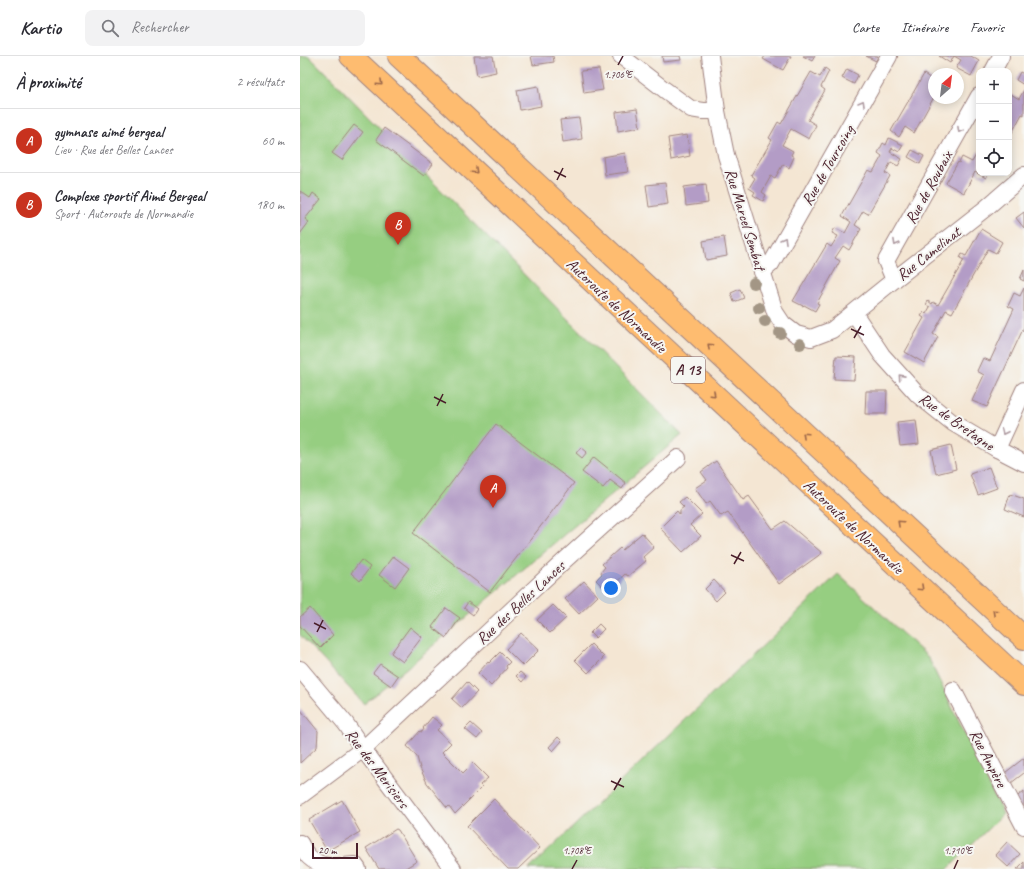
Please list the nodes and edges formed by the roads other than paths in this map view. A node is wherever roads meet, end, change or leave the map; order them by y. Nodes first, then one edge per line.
1 (351, 56) edge
2 (399, 56) edge
3 (621, 56) edge
4 (889, 56) edge
5 (1001, 56) edge
6 (713, 60) edge
7 (995, 68) edge
8 (976, 101) edge
9 (717, 110) junction
10 (1024, 175) edge
11 (762, 272) junction
12 (894, 280) junction
13 (854, 313) junction
14 (832, 330) joint
15 (1024, 390) edge
16 (996, 449) junction
17 (678, 458) dead end
18 (1024, 463) edge
19 (1024, 638) edge
20 (300, 669) edge
21 (1024, 684) edge
22 (953, 690) dead end
23 (363, 749) junction
24 (300, 796) edge
25 (1024, 826) edge
26 (300, 843) edge
27 (358, 869) edge
28 (453, 869) edge

1 -> 21 highway, Autoroute de Normandie / A 13
19 -> 2 highway, Autoroute de Normandie / A 13
3 - 9 street
11 -> 4 street, Rue de Tourcoing
5 - 7 street
6 - 9 street, Rue Marcel Sembat
8 -> 12 street, Rue de Roubaix
9 - 11 street, Rue Marcel Sembat
10 - 12 street, Rue Camelinat
11 - 14 street, Rue Marcel Sembat
12 - 13 street, Rue Camelinat
13 - 14 street, Rue Camelinat
16 -> 13 street, Rue de Bretagne
15 -> 16 street
16 - 18 street, Rue de Bretagne
17 - 23 street, Rue des Belles Lances
20 - 23 street, Rue des Merisiers
22 - 25 street, Rue Ampère
23 - 24 street, Rue des Belles Lances
23 - 28 street, Rue des Merisiers
26 - 27 street

